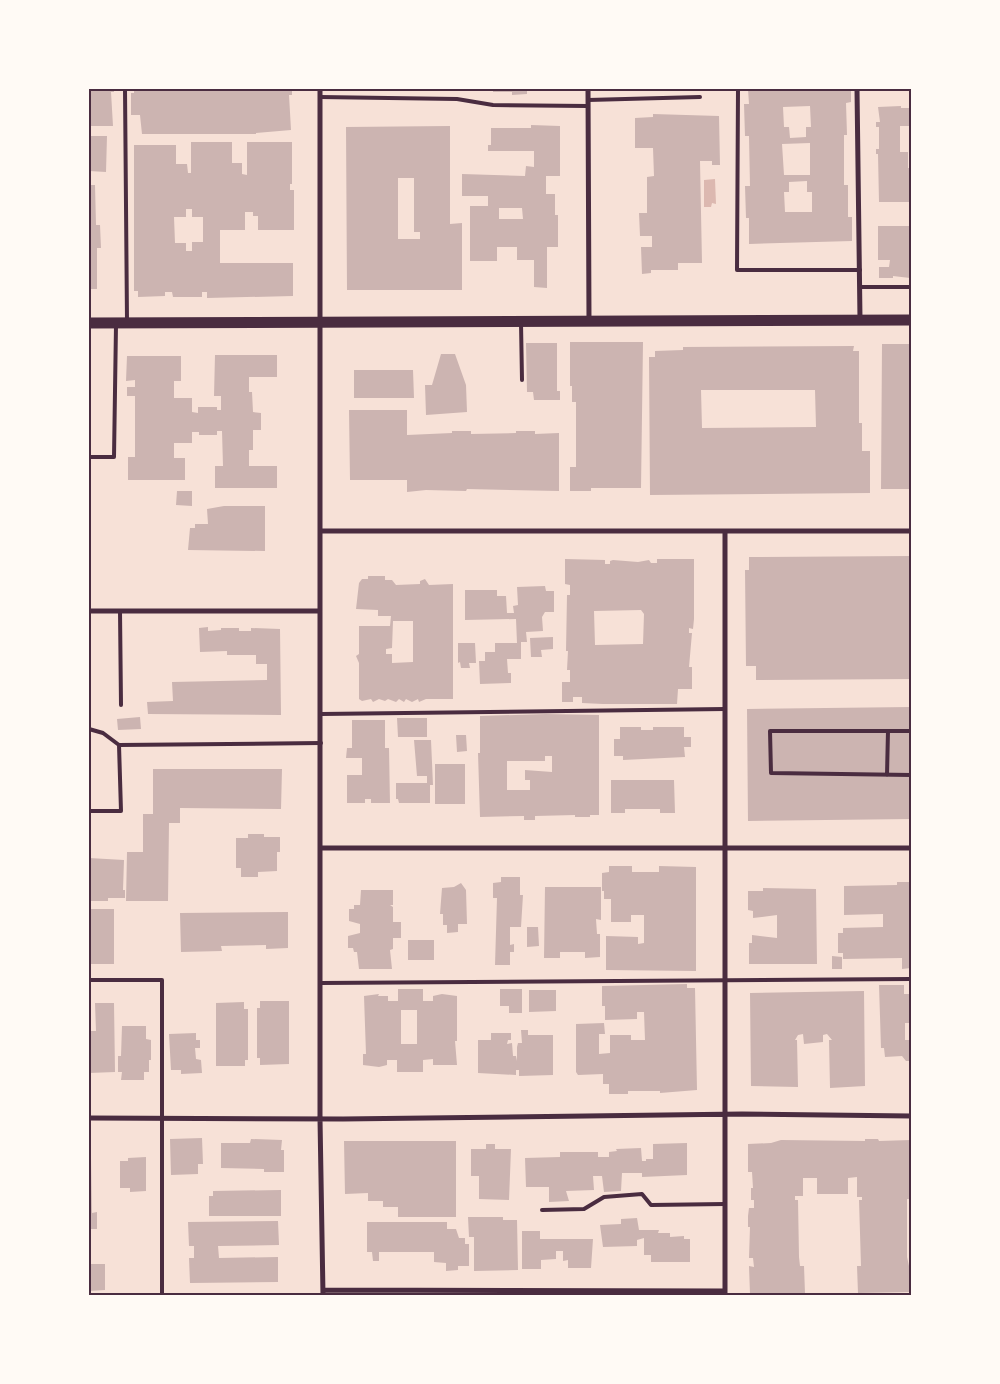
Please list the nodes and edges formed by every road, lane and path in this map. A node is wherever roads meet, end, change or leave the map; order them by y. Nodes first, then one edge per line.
1 (125, 89) edge
2 (320, 89) edge
3 (588, 89) edge
4 (738, 89) edge
5 (857, 89) edge
6 (320, 97) junction
7 (700, 97) dead end
8 (588, 103) junction
9 (860, 270) junction
10 (911, 286) edge
11 (860, 287) junction
12 (521, 320) junction
13 (589, 320) junction
14 (860, 320) junction
15 (911, 320) edge
16 (320, 322) junction
17 (89, 323) edge
18 (122, 323) junction
19 (522, 380) dead end
20 (89, 457) edge
21 (320, 531) junction
22 (725, 531) junction
23 (911, 531) edge
24 (89, 611) edge
25 (120, 611) junction
26 (320, 611) junction
27 (121, 705) dead end
28 (725, 709) junction
29 (321, 714) junction
30 (89, 729) edge
31 (888, 731) junction
32 (911, 731) edge
33 (321, 743) junction
34 (119, 745) junction
35 (911, 774) edge
36 (888, 775) junction
37 (89, 811) edge
38 (724, 847) junction
39 (320, 848) junction
40 (911, 848) edge
41 (726, 979) junction
42 (911, 979) edge
43 (89, 980) edge
44 (320, 983) junction
45 (725, 1114) junction
46 (911, 1116) edge
47 (89, 1118) edge
48 (160, 1118) junction
49 (320, 1119) junction
50 (725, 1204) junction
51 (542, 1210) dead end
52 (323, 1293) edge
53 (472, 1293) edge
54 (725, 1293) edge
55 (162, 1295) edge

1 - 18 lane
2 - 6 street
3 - 8 street
4 - 9 lane
5 - 9 street
6 - 8 lane
6 - 16 street
7 - 8 lane
8 - 13 street
9 - 11 street
10 - 11 lane
11 - 14 street
12 - 13 main road
12 - 16 main road
12 - 19 lane
13 - 14 main road
14 - 15 main road
16 - 18 main road
16 - 21 street
17 - 18 main road
18 - 20 lane
21 - 22 street
21 - 26 street
22 - 23 street
22 - 28 street
24 - 25 street
25 - 26 street
25 - 27 lane
26 - 29 street
28 - 29 lane
28 - 38 street
29 - 33 street
30 - 34 lane
31 - 32 lane
31 - 36 lane
31 - 36 lane
33 - 34 lane
33 - 39 street
34 - 37 lane
35 - 36 lane
38 - 39 street
38 - 40 street
38 - 41 street
39 - 44 street
41 - 42 lane
41 - 44 lane
41 - 45 street
43 - 48 lane
44 - 49 street
45 - 46 street
45 - 49 street
45 - 50 street
47 - 48 street
48 - 49 street
48 - 55 lane
49 - 52 street
50 - 51 lane
50 - 54 street
52 - 53 street
53 - 54 street

